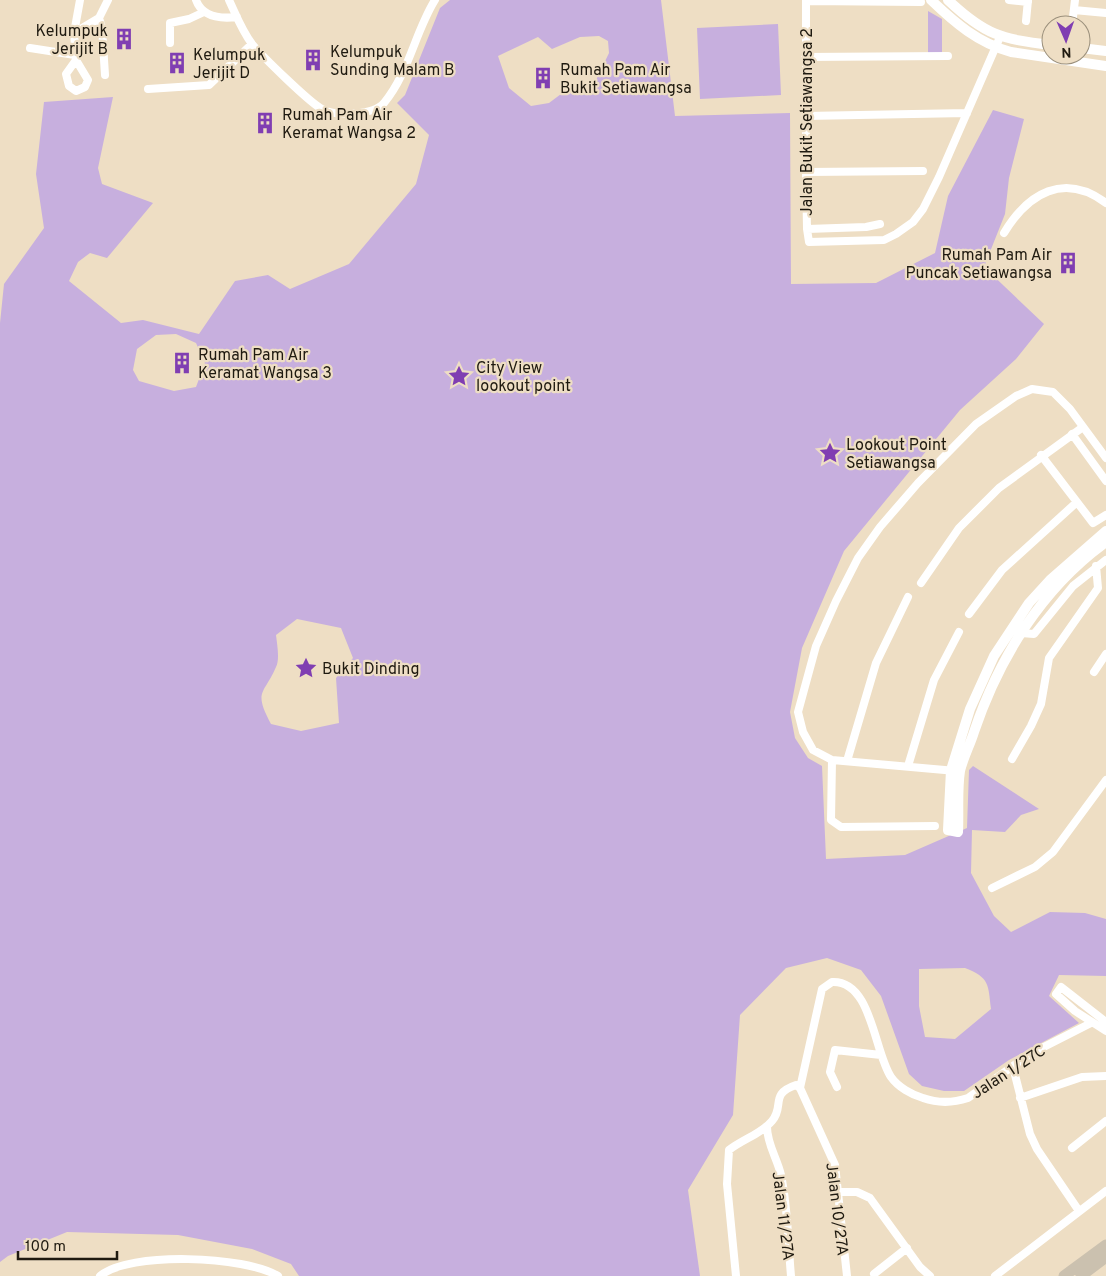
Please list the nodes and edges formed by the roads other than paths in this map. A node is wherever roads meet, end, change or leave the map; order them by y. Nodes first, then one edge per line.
1 (80, 0) edge
2 (108, 0) edge
3 (196, 0) edge
4 (229, 0) edge
5 (435, 0) edge
6 (948, 0) edge
7 (1009, 0) edge
8 (1075, 0) edge
9 (806, 1) edge
10 (926, 1) edge
11 (1028, 1) edge
12 (1074, 10) junction
13 (204, 12) junction
14 (1106, 13) edge
15 (1073, 15) edge
16 (236, 17) junction
17 (99, 18) junction
18 (1026, 22) dead end
19 (74, 33) junction
20 (1000, 37) junction
21 (170, 43) dead end
22 (1041, 43) edge
23 (252, 44) junction
24 (30, 48) dead end
25 (995, 48) junction
26 (1091, 50) edge
27 (1106, 52) edge
28 (948, 56) dead end
29 (805, 57) junction
30 (1106, 66) edge
31 (104, 75) dead end
32 (148, 89) dead end
33 (967, 113) junction
34 (805, 116) junction
35 (923, 170) dead end
36 (806, 172) junction
37 (1106, 203) edge
38 (880, 224) dead end
39 (807, 228) junction
40 (1004, 234) dead end
41 (1083, 427) junction
42 (1074, 436) junction
43 (1043, 458) junction
44 (1106, 458) edge
45 (1106, 481) edge
46 (1077, 502) junction
47 (1106, 515) edge
48 (1106, 531) edge
49 (1106, 542) edge
50 (1106, 560) edge
51 (1096, 566) junction
52 (920, 583) dead end
53 (908, 597) dead end
54 (969, 614) dead end
55 (960, 632) dead end
56 (1021, 632) junction
57 (1106, 654) edge
58 (1094, 672) dead end
59 (1012, 759) dead end
60 (832, 760) junction
61 (848, 761) junction
62 (908, 766) junction
63 (956, 771) junction
64 (1106, 780) edge
65 (935, 826) dead end
66 (992, 888) dead end
67 (1106, 1022) edge
68 (1091, 1023) junction
69 (1106, 1030) edge
70 (880, 1055) junction
71 (1013, 1067) junction
72 (1106, 1076) edge
73 (800, 1088) junction
74 (837, 1088) dead end
75 (1020, 1098) junction
76 (1106, 1122) edge
77 (767, 1127) junction
78 (1072, 1148) dead end
79 (1106, 1191) edge
80 (839, 1192) junction
81 (1079, 1212) junction
82 (1106, 1245) edge
83 (907, 1248) junction
84 (1106, 1257) edge
85 (874, 1274) dead end
86 (100, 1276) edge
87 (278, 1276) edge
88 (736, 1276) edge
89 (791, 1276) edge
90 (847, 1276) edge
91 (930, 1276) edge
92 (995, 1276) edge
93 (1064, 1276) edge
94 (1081, 1276) edge

1 - 19 street
2 - 17 street
3 - 13 street
4 - 16 street
5 - 23 street
6 - 20 street
7 - 11 street
8 - 12 street
9 - 10 street
9 - 29 street, Jalan Bukit Setiawangsa 2
10 - 25 street
11 - 18 street
12 - 14 street
12 - 15 street
13 - 16 street
13 - 21 street
16 - 23 street
17 - 19 street
17 - 31 street
19 - 24 street
20 - 22 street
20 - 25 street
23 - 32 street
25 - 30 street
25 - 33 street
26 - 27 street
28 - 29 street
29 - 34 street, Jalan Bukit Setiawangsa 2
33 - 34 street
33 - 39 street, Jalan Bukit Setiawangsa 2
34 - 36 street, Jalan Bukit Setiawangsa 2
35 - 36 street
36 - 39 street, Jalan Bukit Setiawangsa 2
37 - 40 street
38 - 39 street
41 - 42 street
41 - 44 street
41 - 60 street
42 - 43 street
42 - 45 street
43 - 46 street
43 - 52 street
46 - 47 street
46 - 54 street
48 - 63 street
49 - 56 street
50 - 51 street
51 - 56 street
51 - 59 street
53 - 61 street
55 - 62 street
56 - 63 street
57 - 58 street
60 - 61 street
60 - 65 street
61 - 62 street
62 - 63 street
63 - 63 street
64 - 66 street
67 - 68 street
68 - 69 street
68 - 71 street, Jalan 1/27C
70 - 71 street, Jalan 1/27C
70 - 73 street, Jalan 1/27C
70 - 74 street
71 - 75 street
72 - 75 street
73 - 77 street
73 - 80 street, Jalan 10/27A
75 - 81 street
76 - 78 street
77 - 88 street
77 - 89 street, Jalan 11/27A
79 - 81 street
80 - 83 street
80 - 90 street, Jalan 10/27A
81 - 92 street
82 - 93 main road
83 - 85 street
83 - 91 street
84 - 94 main road
86 - 87 street

